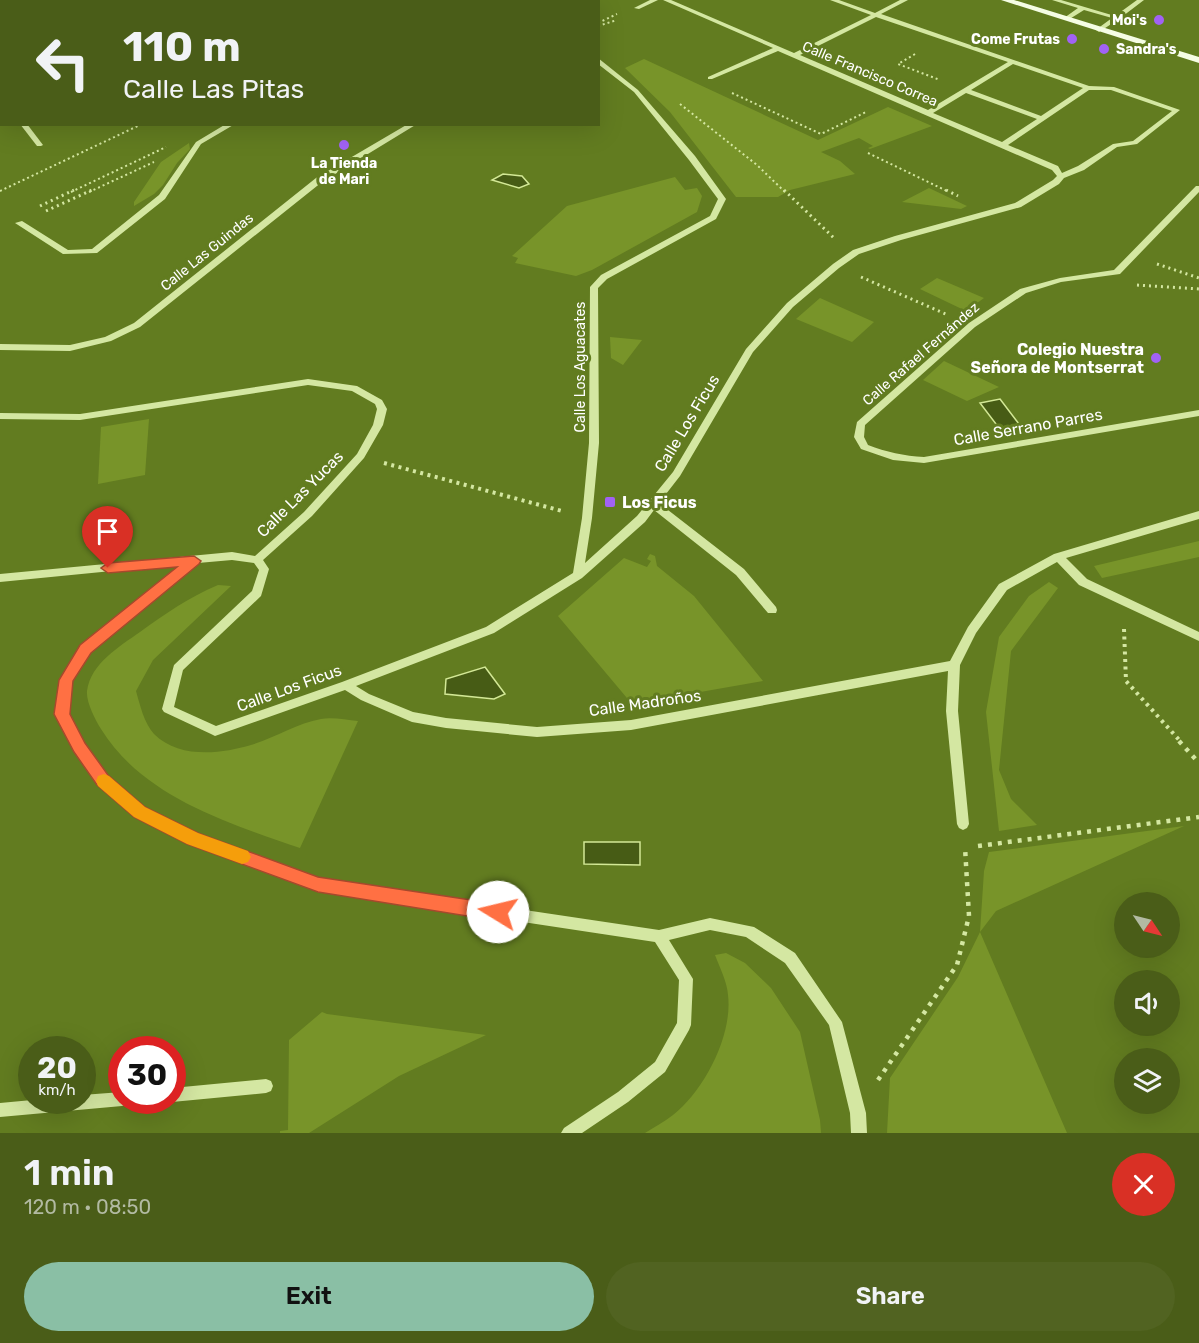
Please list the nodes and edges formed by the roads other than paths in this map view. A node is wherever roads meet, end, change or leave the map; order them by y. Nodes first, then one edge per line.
1 (655, 0) edge
2 (666, 0) edge
3 (833, 0) edge
4 (905, 0) edge
5 (1005, 0) edge
6 (1055, 0) edge
7 (1141, 0) edge
8 (637, 8) dead end
9 (1083, 8) junction
10 (875, 15) junction
11 (1117, 18) junction
12 (1066, 20) junction
13 (1099, 30) junction
14 (779, 48) junction
15 (795, 55) junction
16 (1199, 60) edge
17 (600, 62) edge
18 (1013, 62) junction
19 (710, 78) road end
20 (1089, 88) junction
21 (965, 90) junction
22 (928, 113) junction
23 (1042, 118) junction
24 (25, 126) edge
25 (228, 126) edge
26 (411, 126) edge
27 (39, 145) dead end
28 (1002, 145) junction
29 (1061, 176) junction
30 (1197, 192) edge
31 (19, 223) road end
32 (0, 347) edge
33 (1199, 413) edge
34 (0, 416) edge
35 (864, 447) joint
36 (653, 504) junction
37 (1199, 515) edge
38 (1058, 557) junction
39 (257, 560) junction
40 (194, 561) junction
41 (578, 575) junction
42 (0, 578) edge
43 (772, 610) dead end
44 (1199, 637) edge
45 (954, 665) junction
46 (346, 685) junction
47 (168, 709) joint
48 (963, 824) dead end
49 (659, 936) junction
50 (266, 1086) dead end
51 (186, 1094) edge
52 (108, 1100) edge
53 (0, 1110) edge
54 (569, 1133) edge
55 (859, 1133) edge

1 - 8 street
2 - 14 street, Calle Francisco Correa
3 - 10 street
4 - 10 street
5 - 12 main road
6 - 9 street
7 - 11 street
9 - 11 street
9 - 12 street
10 - 15 street
10 - 18 street
11 - 13 street
12 - 13 main road
13 - 16 main road
14 - 15 street, Calle Francisco Correa
14 - 19 street
15 - 22 street, Calle Francisco Correa
17 - 41 street, Calle Los Aguacates
18 - 20 street
18 - 21 street
20 - 23 street
20 - 29 street, Calle Los Ficus
21 - 22 street
21 - 23 street
22 - 28 street, Calle Francisco Correa
23 - 28 street
24 - 27 street
25 - 31 street
26 - 32 street, Calle Las Guindas
28 - 29 street, Calle Francisco Correa
29 - 36 street, Calle Los Ficus
30 - 35 street, Calle Rafael Fernández
33 - 35 street, Calle Serrano Parres
34 - 39 street, Calle Las Yucas
36 - 41 street, Calle Los Ficus
36 - 43 street
37 - 38 street
38 - 44 street
38 - 45 street
39 - 40 street
39 - 47 street, Calle Las Yucas
40 - 42 street
40 - 49 street
41 - 46 street, Calle Los Ficus
45 - 46 street, Calle Madroños
45 - 48 street
46 - 47 street, Calle Los Ficus
49 - 54 street
49 - 55 street
50 - 51 street
52 - 53 street

